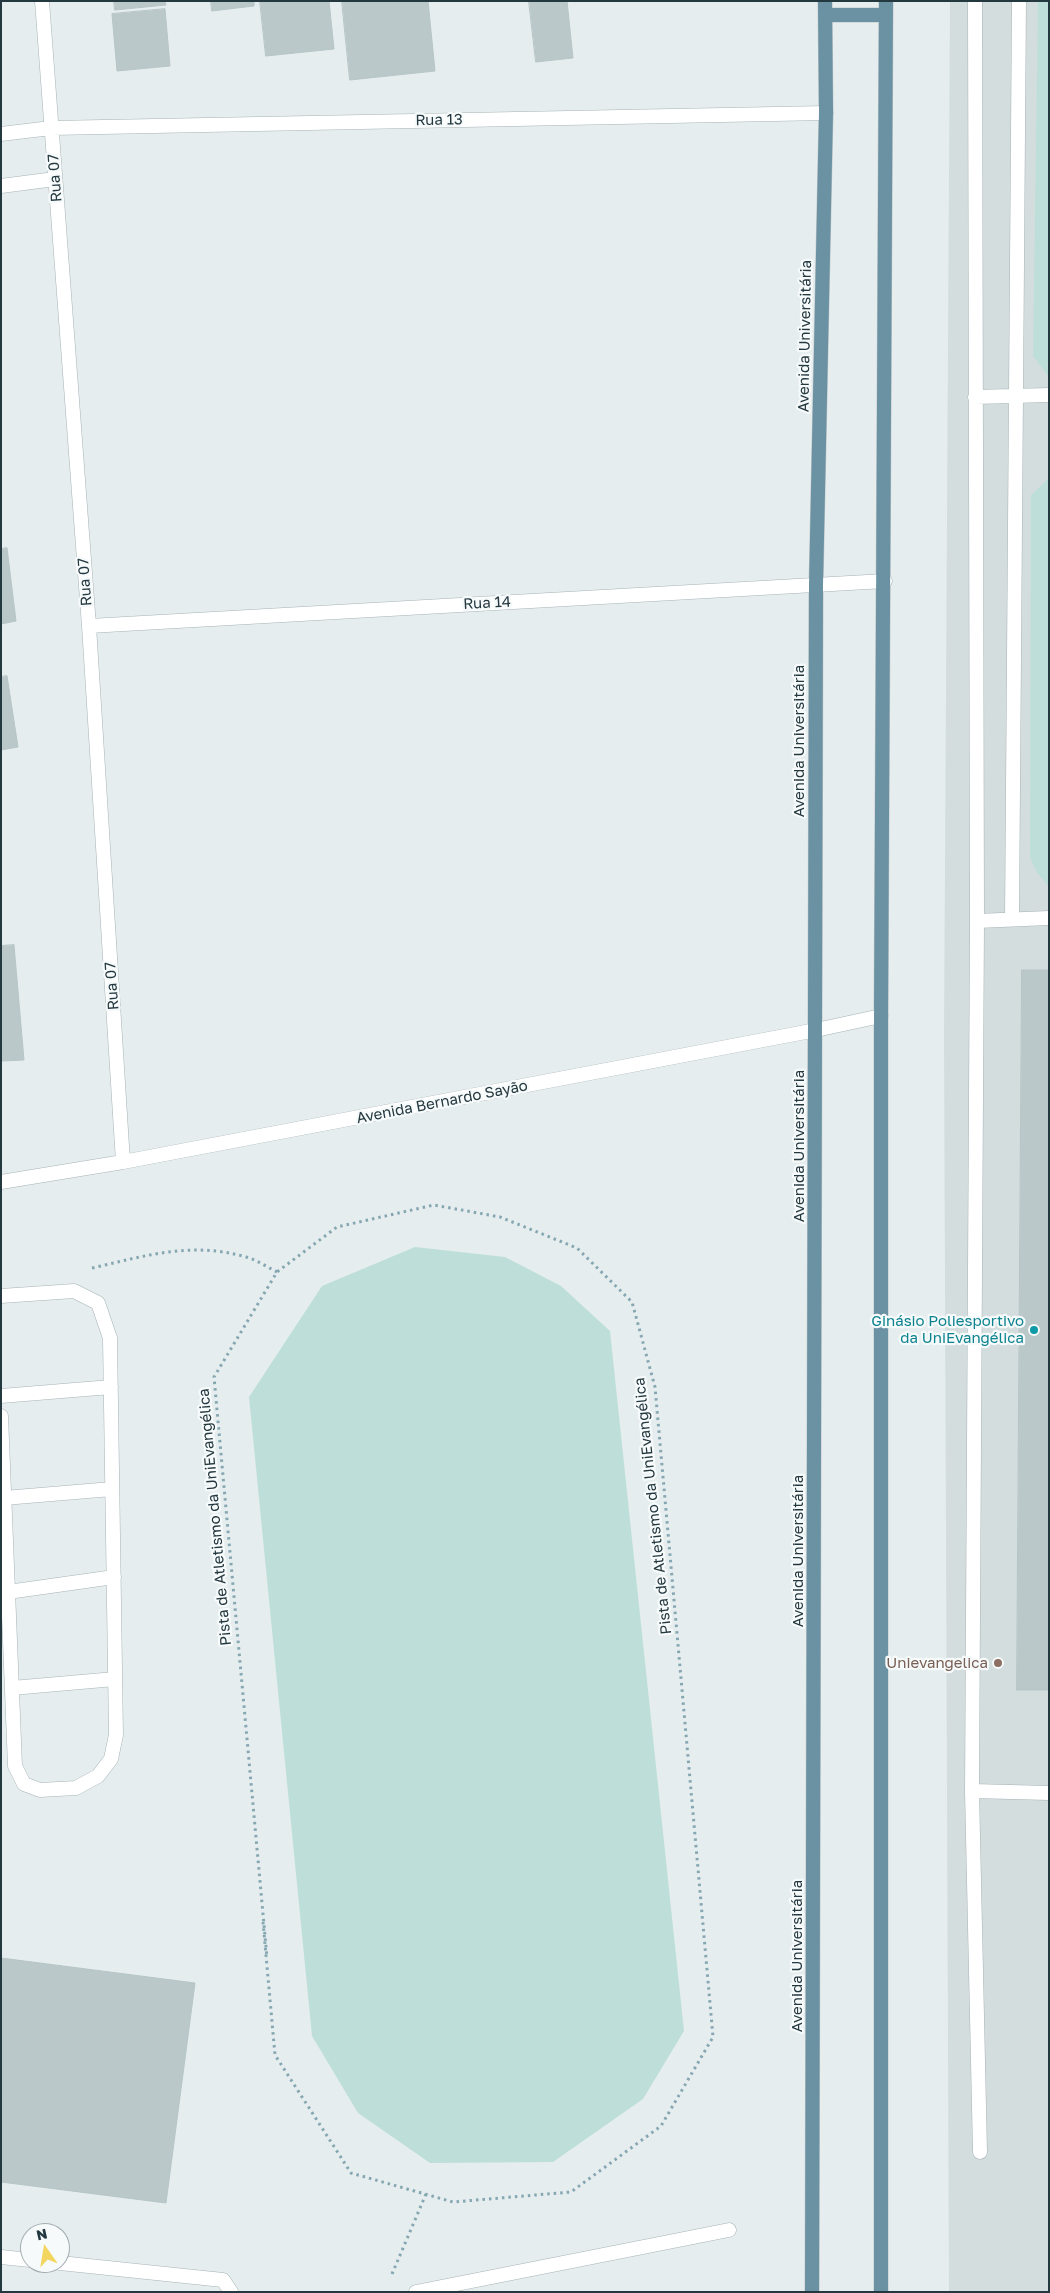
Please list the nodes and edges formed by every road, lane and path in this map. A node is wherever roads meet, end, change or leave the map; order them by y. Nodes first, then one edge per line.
1 (42, 1) edge
2 (975, 1) edge
3 (1019, 1) edge
4 (825, 8) edge
5 (886, 8) edge
6 (826, 112) junction
7 (52, 128) junction
8 (1, 134) edge
9 (56, 179) junction
10 (1, 186) edge
11 (1016, 395) junction
12 (1049, 395) edge
13 (975, 398) junction
14 (885, 581) junction
15 (816, 585) junction
16 (88, 626) junction
17 (1012, 918) junction
18 (1049, 918) edge
19 (977, 921) junction
20 (881, 1016) junction
21 (816, 1030) junction
22 (123, 1162) junction
23 (1, 1182) edge
24 (89, 1268) dead end
25 (277, 1272) junction
26 (1, 1296) edge
27 (111, 1387) junction
28 (1, 1396) edge
29 (1, 1416) edge
30 (112, 1489) junction
31 (4, 1498) junction
32 (114, 1577) junction
33 (8, 1592) junction
34 (116, 1679) junction
35 (12, 1688) junction
36 (972, 1792) junction
37 (1049, 1793) edge
38 (264, 1922) junction
39 (267, 1958) dead end
40 (980, 2152) dead end
41 (426, 2194) junction
42 (729, 2230) dead end
43 (1, 2257) edge
44 (20, 2259) edge
45 (70, 2264) edge
46 (389, 2283) dead end
47 (231, 2292) edge
48 (416, 2292) edge
49 (812, 2292) edge
50 (881, 2292) edge

1 - 7 street, Rua 07
2 - 13 street
3 - 11 street
4 - 5 main road
4 - 6 main road, Avenida Universitária
5 - 14 main road
6 - 7 street, Rua 13
6 - 15 main road, Avenida Universitária
7 - 8 street, Rua 13
7 - 9 street, Rua 07
9 - 10 street
9 - 16 street, Rua 07
11 - 12 street
11 - 13 street
11 - 17 street
13 - 19 street
14 - 15 street, Rua 14
14 - 20 main road
15 - 16 street, Rua 14
15 - 21 main road, Avenida Universitária
16 - 22 street, Rua 07
17 - 18 street
17 - 19 street
19 - 36 street
20 - 21 street, Avenida Bernardo Sayão
20 - 50 main road
21 - 22 street, Avenida Bernardo Sayão
21 - 49 main road, Avenida Universitária
22 - 23 street, Avenida Bernardo Sayão
24 - 25 path
25 - 38 path, Pista de Atletismo da UniEvangélica
25 - 41 path, Pista de Atletismo da UniEvangélica
26 - 27 street
27 - 28 street
27 - 30 street
29 - 31 street
30 - 31 street
30 - 32 street
31 - 33 street
32 - 33 street
32 - 34 street
33 - 35 street
34 - 35 street
34 - 35 street
36 - 37 street
36 - 40 street
38 - 39 path, Pista de Atletismo da UniEvangélica
38 - 41 path, Pista de Atletismo da UniEvangélica
41 - 46 path
42 - 48 street
43 - 44 street
45 - 47 street

